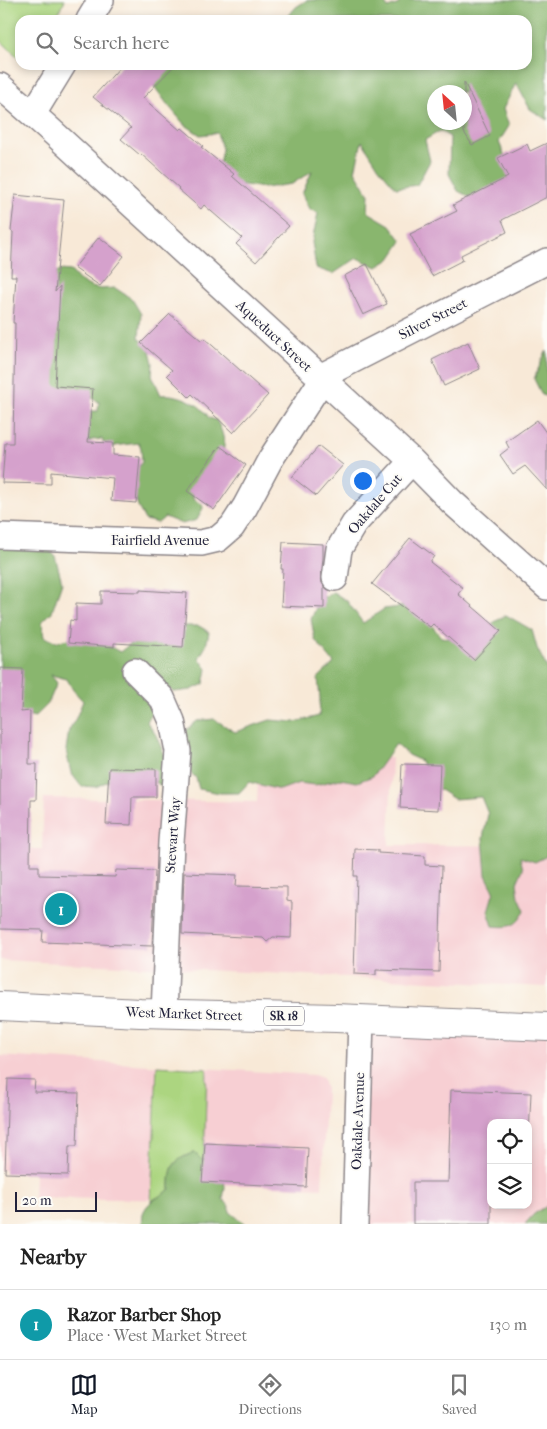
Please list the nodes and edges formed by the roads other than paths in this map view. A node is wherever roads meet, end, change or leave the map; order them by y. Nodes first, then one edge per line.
1 (101, 0) edge
2 (92, 15) edge
3 (60, 70) edge
4 (0, 86) edge
5 (33, 114) junction
6 (547, 261) edge
7 (321, 378) junction
8 (412, 461) junction
9 (0, 536) edge
10 (335, 578) dead end
11 (547, 587) edge
12 (135, 671) dead end
13 (0, 1006) edge
14 (164, 1014) junction
15 (361, 1019) junction
16 (547, 1027) edge
17 (355, 1224) edge

1 - 2 street
3 - 5 street
4 - 5 street, Aqueduct Street
5 - 7 street, Aqueduct Street
6 - 7 street, Silver Street
7 - 8 street, Aqueduct Street
7 - 9 street, Fairfield Avenue
8 - 10 street, Oakdale Cut
8 - 11 street, Aqueduct Street
12 - 14 street, Stewart Way
13 - 14 main road, West Market Street / SR 18
14 - 15 main road, West Market Street / SR 18
15 - 16 main road, West Market Street / SR 18
15 - 17 street, Oakdale Avenue

